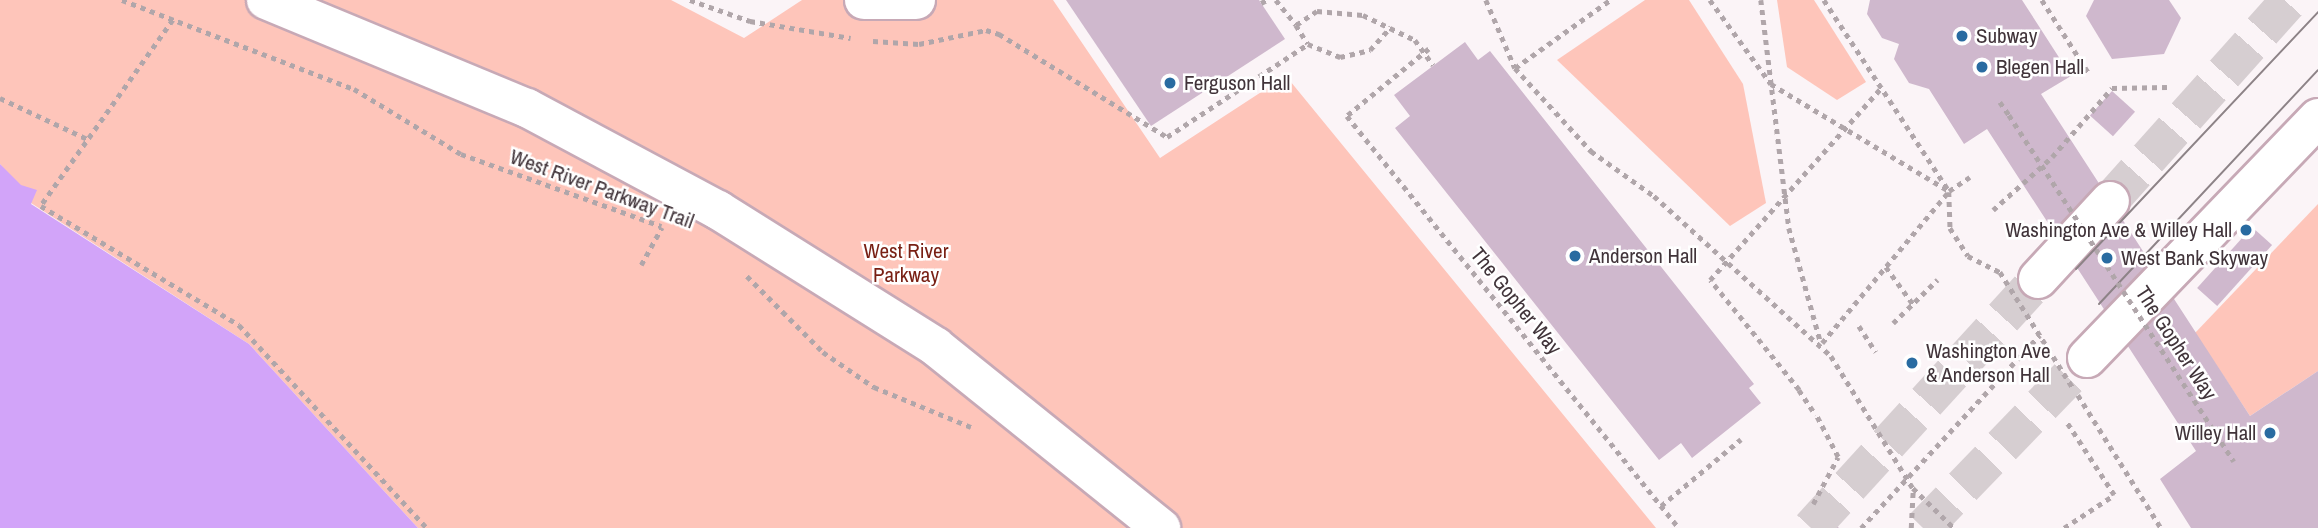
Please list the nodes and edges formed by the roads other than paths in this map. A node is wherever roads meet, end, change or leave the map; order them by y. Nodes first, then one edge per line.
1 (266, 0) edge
2 (864, 0) edge
3 (916, 0) edge
4 (2318, 118) edge
5 (2110, 201) tunnel mouth
6 (2038, 279) tunnel mouth
7 (2087, 358) tunnel mouth
8 (1161, 528) edge

1 - 8 street
2 - 3 street
4 - 7 street
5 - 6 street

